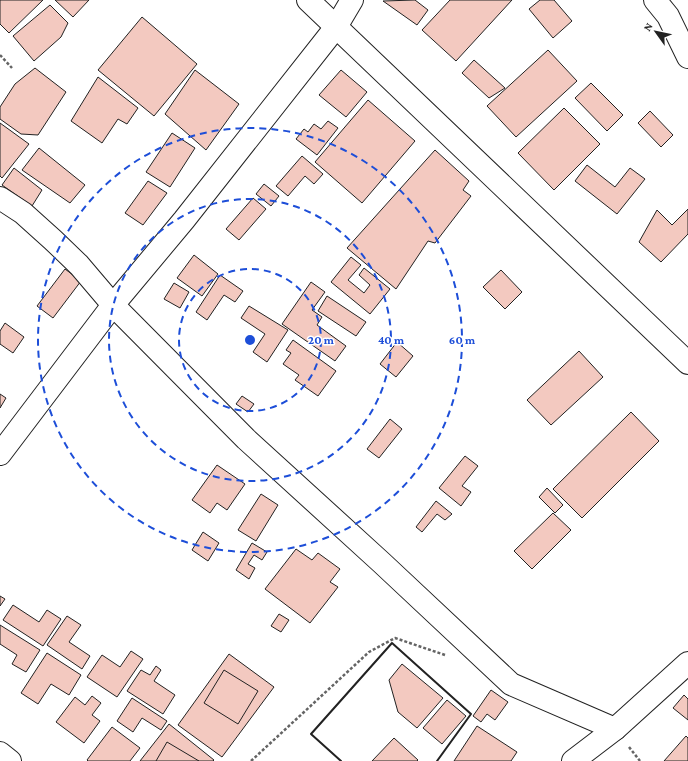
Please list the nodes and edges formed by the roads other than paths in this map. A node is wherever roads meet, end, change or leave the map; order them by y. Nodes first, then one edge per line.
1 (308, 0) edge
2 (352, 0) edge
3 (655, 0) edge
4 (336, 27) junction
5 (688, 56) edge
6 (0, 198) edge
7 (113, 305) junction
8 (688, 363) edge
9 (0, 454) edge
10 (688, 663) edge
11 (615, 729) junction
12 (0, 753) edge
13 (10, 761) edge
14 (573, 761) edge

1 - 4 street
2 - 4 street
3 - 5 street
4 - 7 street
4 - 8 street
6 - 7 street
7 - 9 street
7 - 11 street
10 - 11 street
11 - 14 street
12 - 13 street

